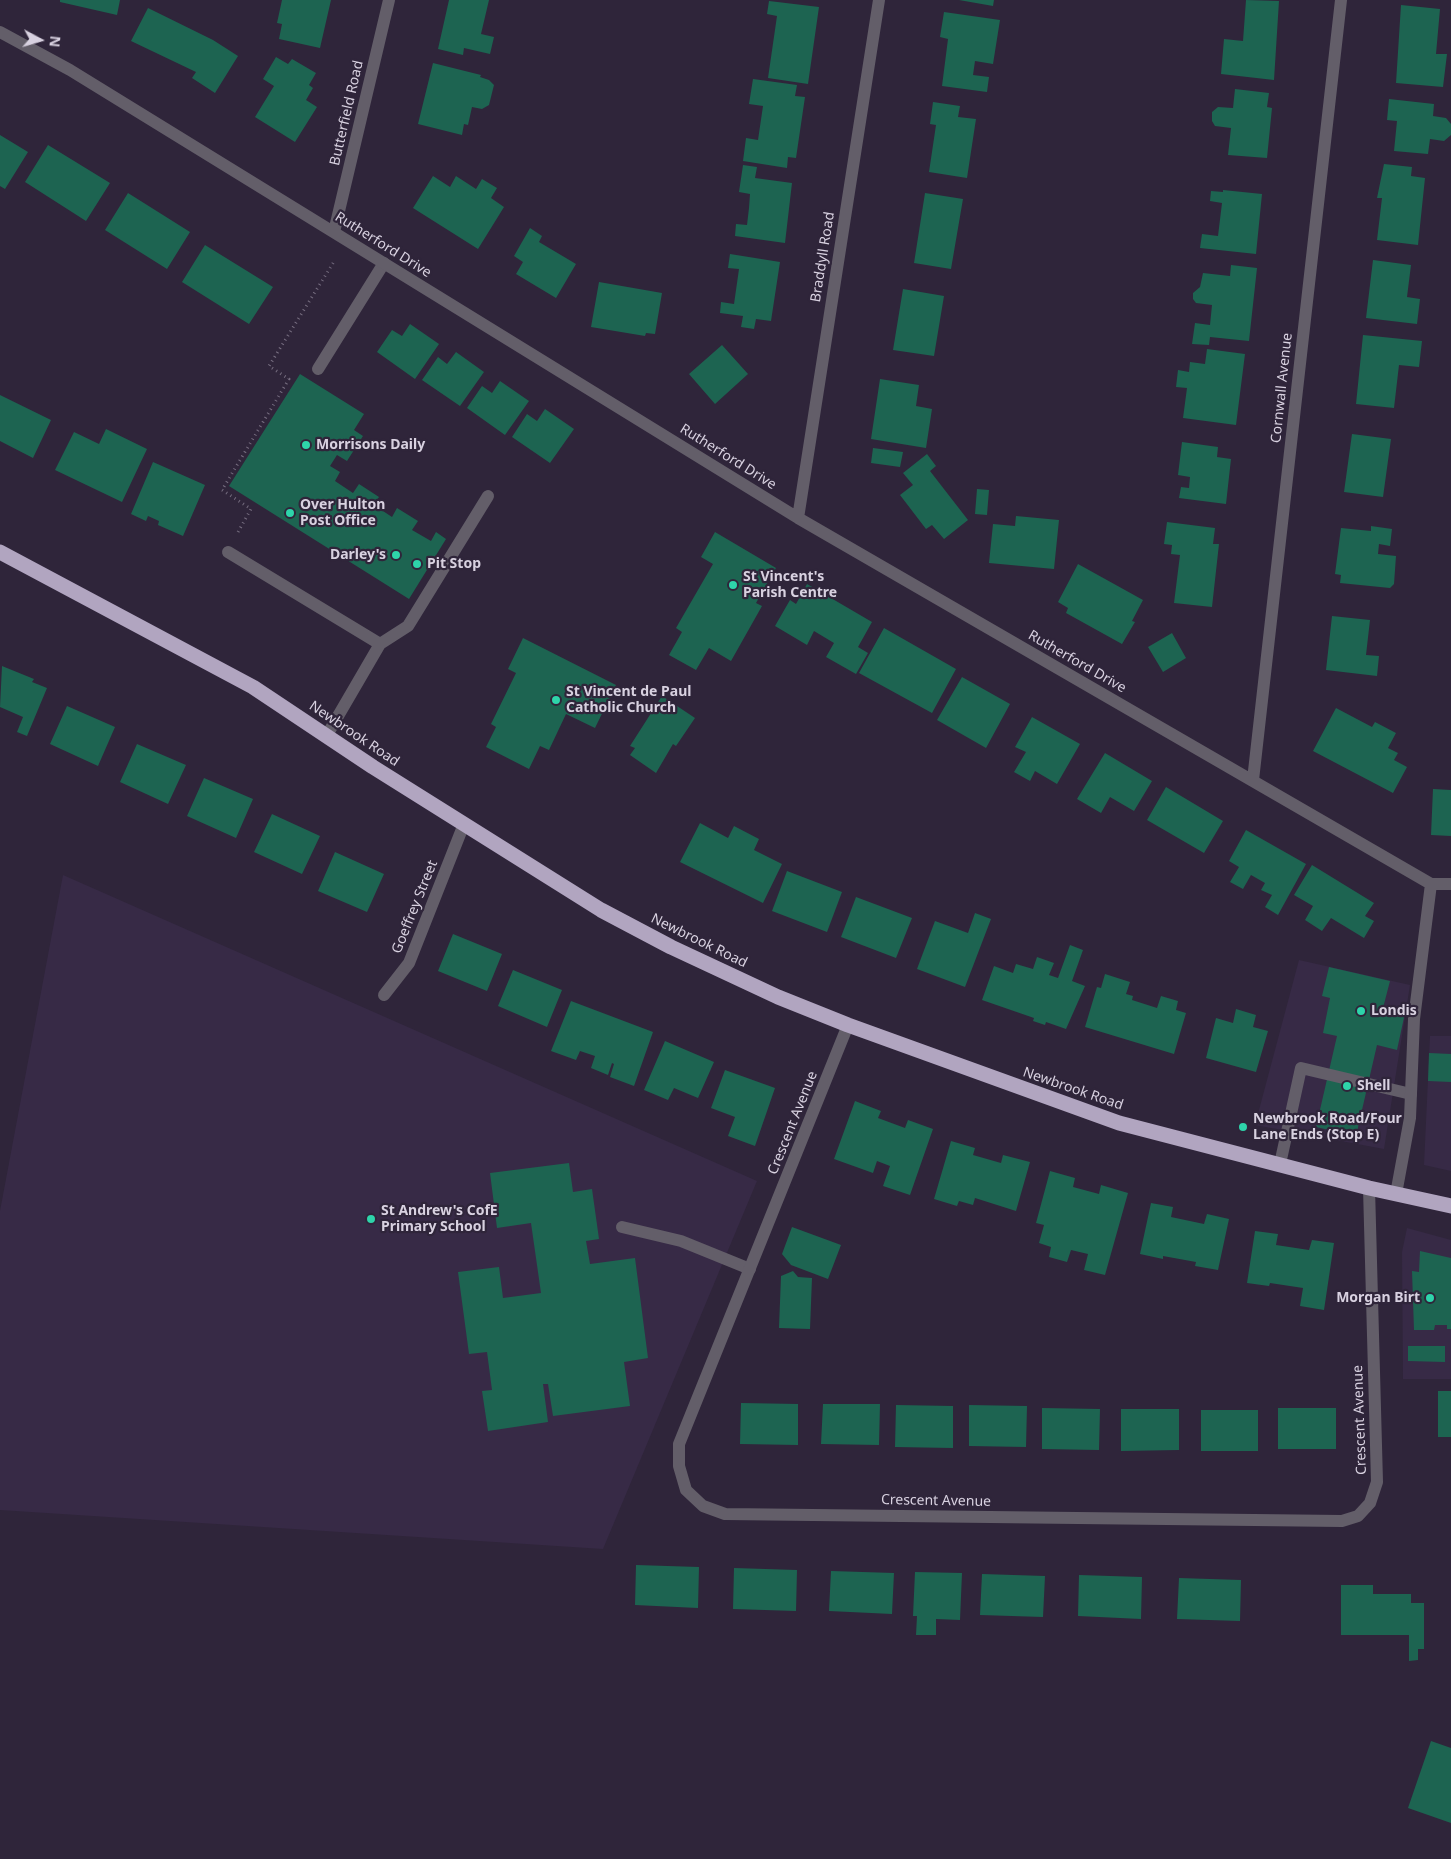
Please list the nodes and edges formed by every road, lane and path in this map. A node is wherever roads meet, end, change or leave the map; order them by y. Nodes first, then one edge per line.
1 (389, 0) edge
2 (879, 0) edge
3 (1341, 0) edge
4 (0, 32) edge
5 (334, 232) junction
6 (347, 240) junction
7 (384, 263) junction
8 (318, 369) dead end
9 (488, 496) dead end
10 (798, 518) junction
11 (0, 552) edge
12 (228, 552) joint
13 (380, 644) junction
14 (327, 735) junction
15 (1253, 780) junction
16 (464, 824) junction
17 (1431, 884) junction
18 (1451, 884) edge
19 (384, 995) dead end
20 (848, 1025) junction
21 (1411, 1094) junction
22 (1280, 1164) junction
23 (1369, 1188) junction
24 (1396, 1194) junction
25 (1451, 1206) edge
26 (622, 1228) dead end
27 (750, 1269) junction

1 - 5 street, Butterfield Road
2 - 10 street, Braddyll Road
3 - 15 street, Cornwall Avenue
4 - 5 street, Rutherford Drive
5 - 6 street, Rutherford Drive
6 - 7 street, Rutherford Drive
6 - 12 path
7 - 8 street
7 - 10 street, Rutherford Drive
9 - 13 street
10 - 15 street, Rutherford Drive
11 - 14 highway, Newbrook Road
12 - 13 street
13 - 14 street
14 - 16 highway, Newbrook Road
15 - 17 street, Rutherford Drive
16 - 19 street, Goeffrey Street
16 - 20 highway, Newbrook Road
17 - 18 street
17 - 21 street
20 - 22 highway, Newbrook Road
20 - 27 street, Crescent Avenue
21 - 22 street
21 - 24 street
22 - 23 highway, Newbrook Road
23 - 24 highway, Newbrook Road
23 - 27 street, Crescent Avenue
24 - 25 highway, Newbrook Road
26 - 27 street

